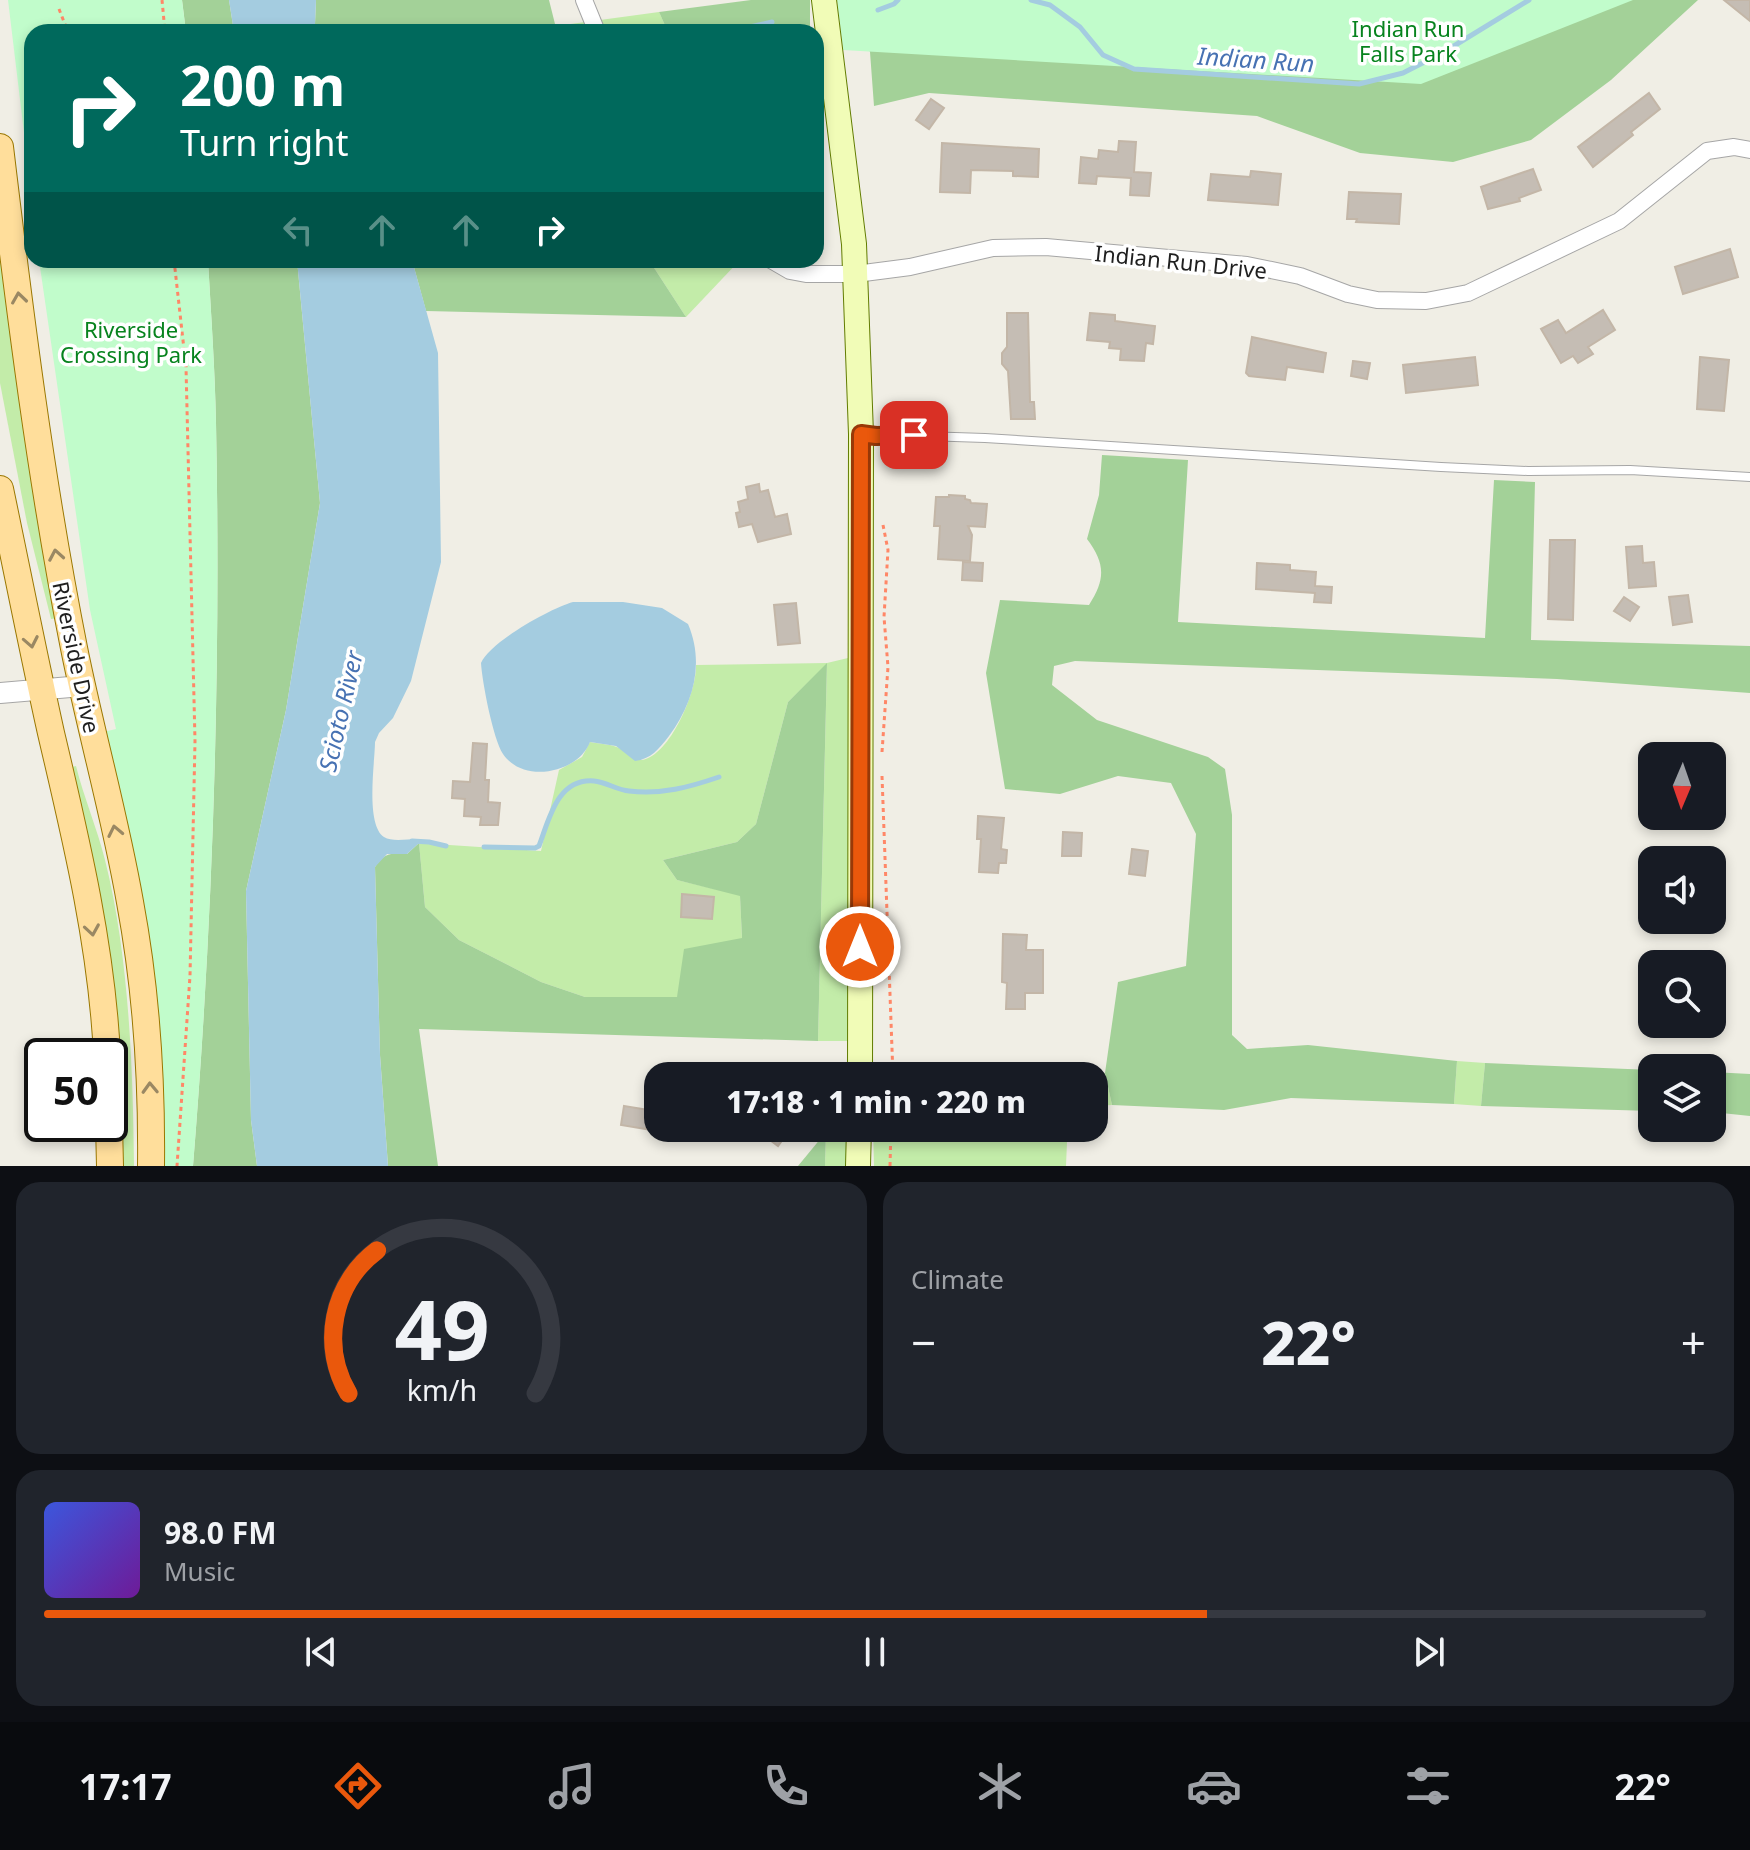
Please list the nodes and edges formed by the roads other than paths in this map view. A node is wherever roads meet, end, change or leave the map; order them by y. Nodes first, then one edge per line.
1 (584, 0) edge
2 (824, 0) edge
3 (594, 24) edge
4 (0, 147) edge
5 (1750, 150) edge
6 (785, 268) edge
7 (856, 274) junction
8 (861, 434) junction
9 (1750, 477) edge
10 (0, 489) edge
11 (82, 686) junction
12 (41, 690) junction
13 (0, 693) edge
14 (105, 1038) edge
15 (860, 1062) edge
16 (109, 1142) edge
17 (859, 1142) edge
18 (110, 1166) edge
19 (151, 1166) edge
20 (858, 1166) edge

1 - 3 street
2 - 7 main road
11 -> 4 main road, Riverside Drive
5 - 7 street, Indian Run Drive
6 - 7 street, Indian Run Drive
7 - 8 main road
8 - 9 lane
8 - 15 main road
10 -> 12 main road, Riverside Drive
11 - 12 street
19 -> 11 main road, Riverside Drive
12 - 13 street
12 -> 14 main road, Riverside Drive
16 - 18 main road
17 - 20 main road

